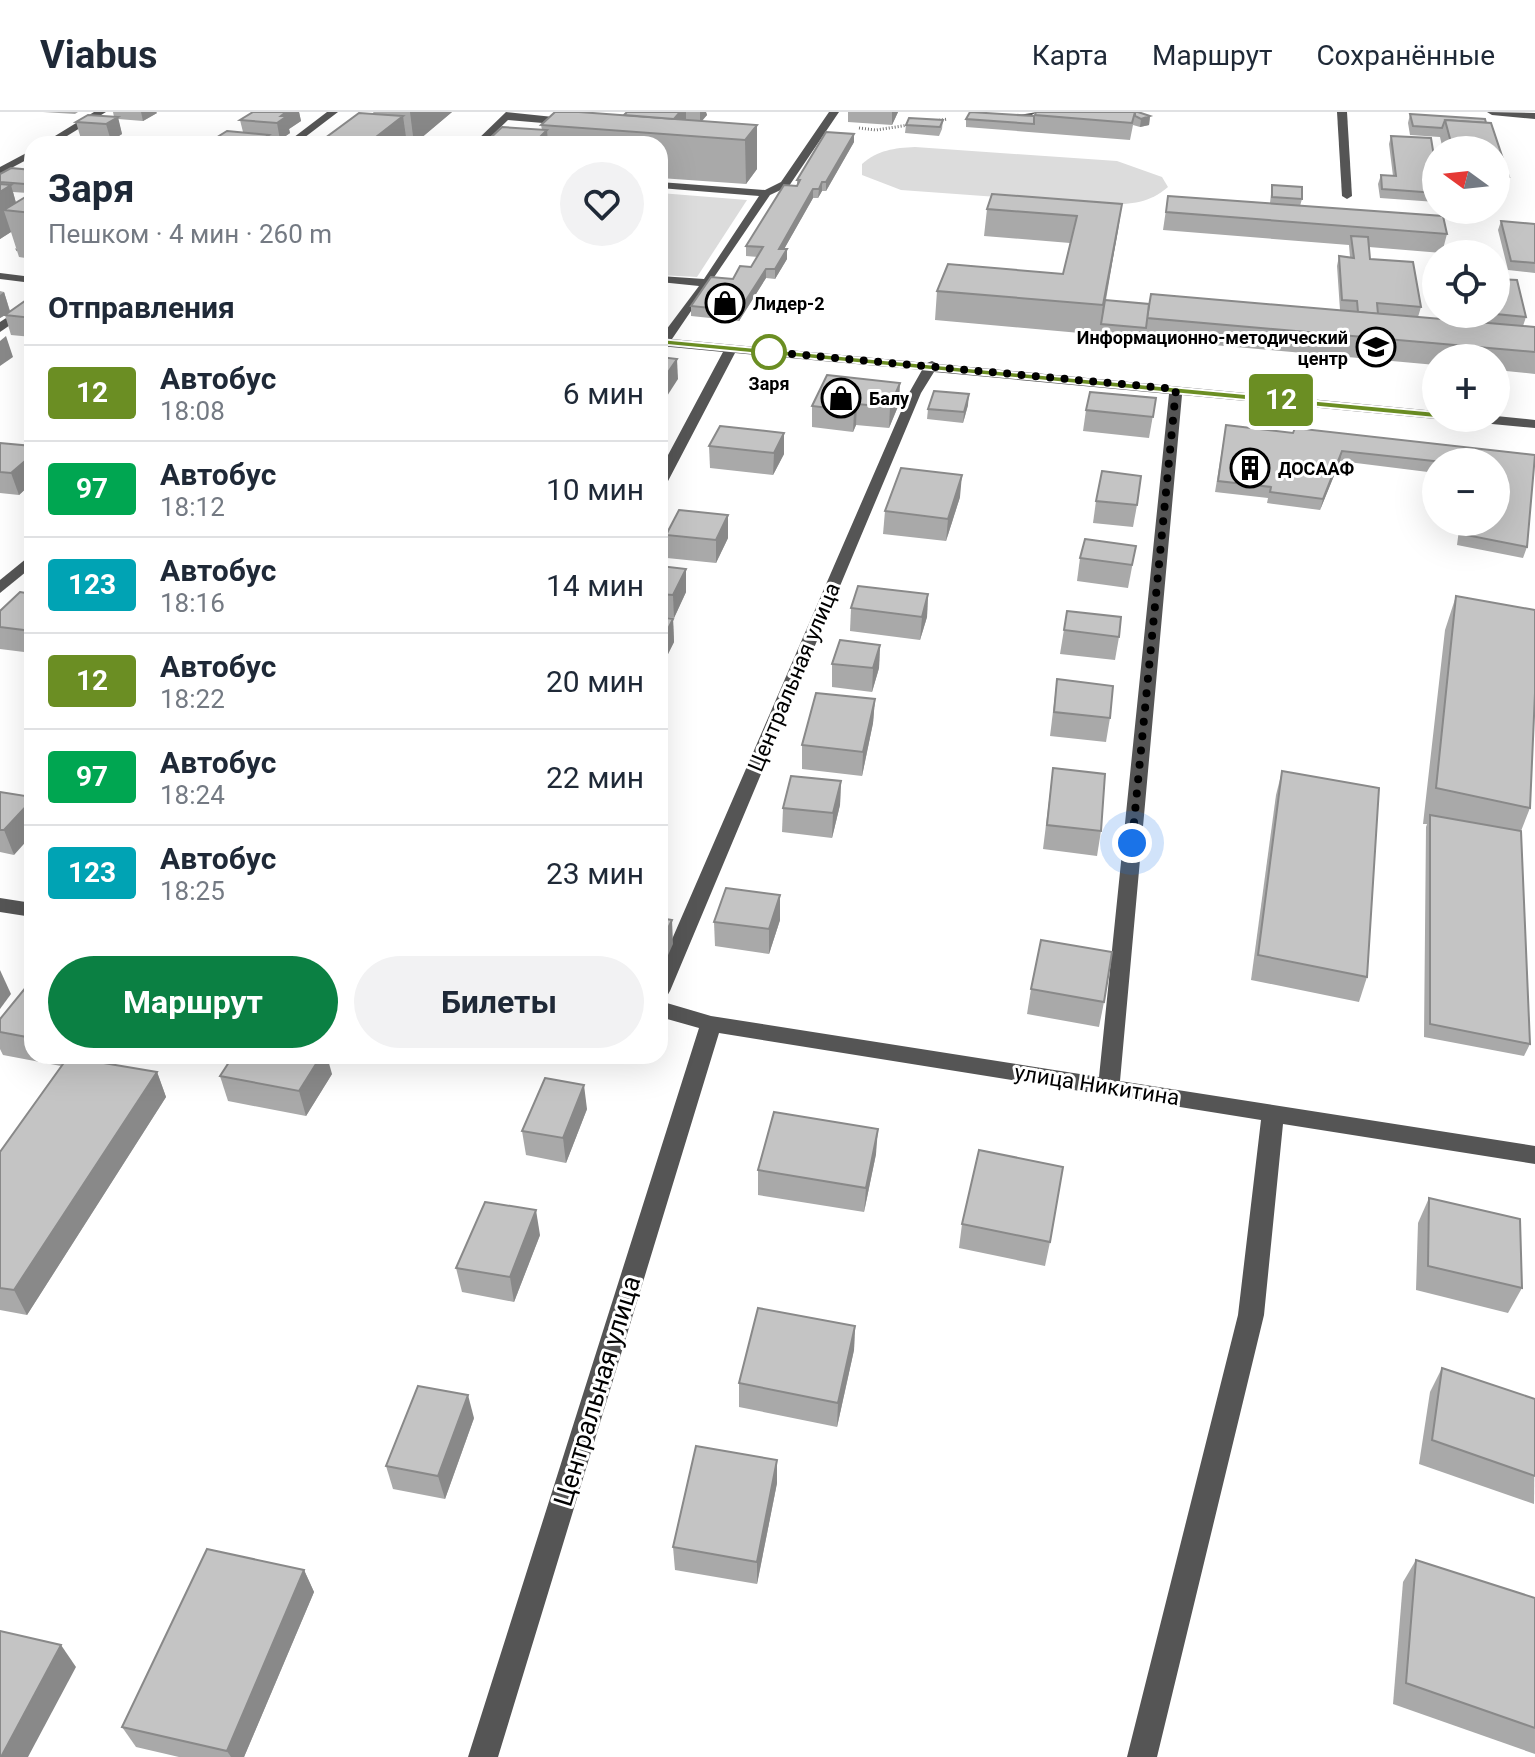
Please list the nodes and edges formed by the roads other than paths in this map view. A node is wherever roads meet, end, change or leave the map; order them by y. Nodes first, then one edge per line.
1 (101, 112) edge
2 (333, 112) edge
3 (391, 112) edge
4 (834, 112) edge
5 (1032, 112) edge
6 (1057, 112) edge
7 (1108, 112) edge
8 (1342, 112) edge
9 (1492, 112) edge
10 (509, 114) edge
11 (973, 115) edge
12 (1535, 116) edge
13 (601, 125) edge
14 (60, 136) edge
15 (302, 136) edge
16 (361, 136) edge
17 (486, 136) edge
18 (24, 158) edge
19 (0, 171) edge
20 (668, 186) edge
21 (766, 193) junction
22 (1347, 196) dead end
23 (0, 276) edge
24 (24, 279) edge
25 (668, 280) edge
26 (706, 283) junction
27 (24, 311) edge
28 (0, 328) edge
29 (668, 334) edge
30 (668, 343) edge
31 (731, 348) junction
32 (932, 365) junction
33 (1176, 389) junction
34 (1422, 414) edge
35 (1510, 422) edge
36 (1535, 424) edge
37 (668, 469) edge
38 (24, 566) edge
39 (0, 588) edge
40 (0, 905) edge
41 (24, 909) edge
42 (668, 972) edge
43 (668, 1011) edge
44 (711, 1024) junction
45 (1109, 1086) junction
46 (1273, 1115) junction
47 (1535, 1155) edge
48 (483, 1757) edge
49 (1142, 1757) edge

1 - 14 street
2 - 15 street
3 - 16 street
4 - 21 street
5 - 11 street
6 - 7 street
8 - 22 street
9 - 12 street
10 - 13 street
10 - 17 street
18 - 19 street
20 - 21 street
21 - 26 street
23 - 24 street
25 - 26 street
26 - 29 street
27 - 28 street
30 - 31 street
31 - 32 street
31 - 37 street
32 - 33 street
32 - 42 street, Центральная улица
33 - 34 street
33 - 45 street
35 - 36 street
38 - 39 street
40 - 41 street
43 - 44 street, улица Никитина
44 - 45 street, улица Никитина
44 - 48 street, Центральная улица
45 - 46 street, улица Никитина
46 - 47 street, улица Никитина
46 - 49 street

